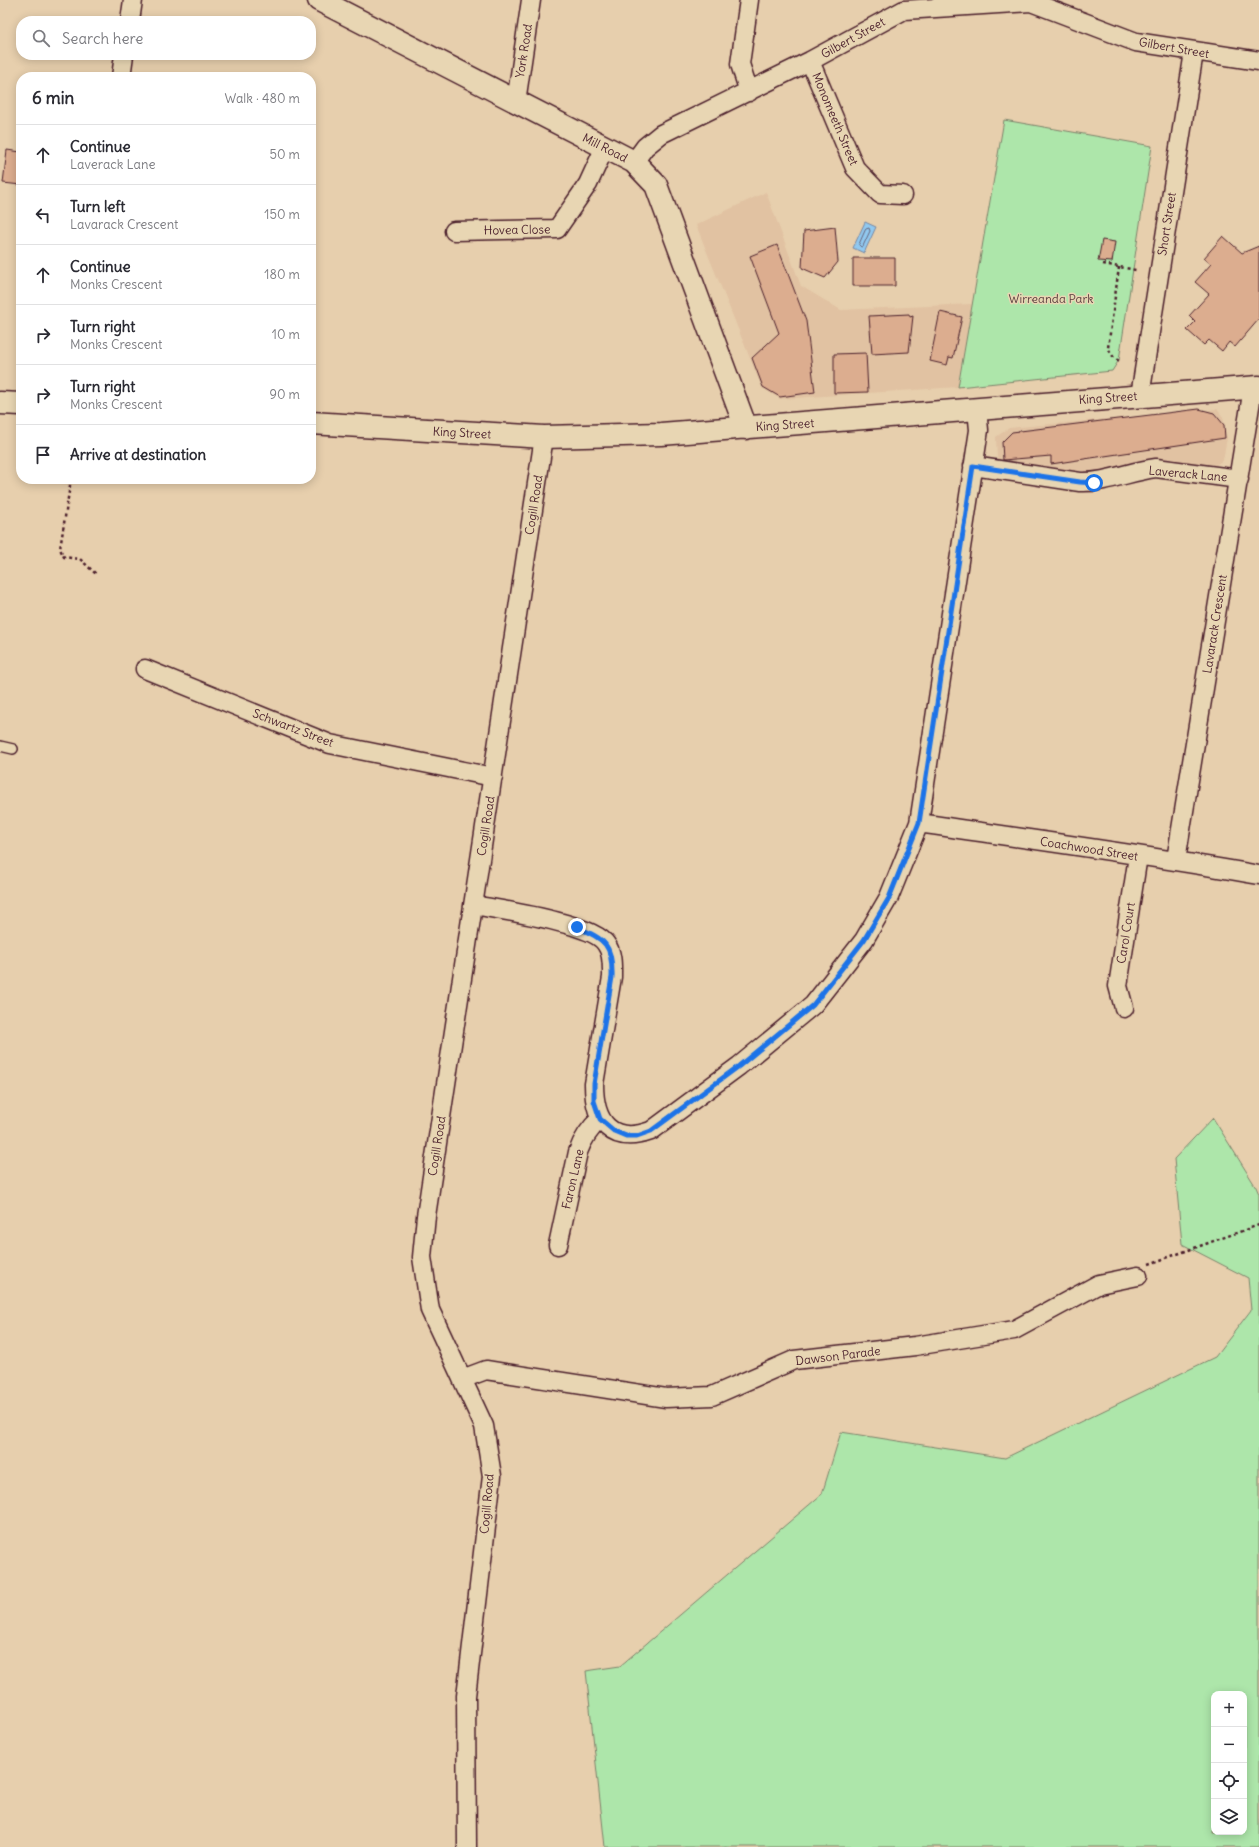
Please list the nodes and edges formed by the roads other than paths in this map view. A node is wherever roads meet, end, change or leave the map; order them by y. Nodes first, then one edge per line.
1 (133, 0) edge
2 (319, 0) edge
3 (532, 0) edge
4 (749, 0) edge
5 (131, 16) edge
6 (1194, 52) junction
7 (123, 60) edge
8 (1259, 61) edge
9 (810, 62) junction
10 (122, 72) edge
11 (749, 92) junction
12 (516, 102) junction
13 (605, 148) junction
14 (634, 162) junction
15 (903, 195) dead end
16 (454, 231) dead end
17 (1256, 387) edge
18 (1140, 396) junction
19 (0, 403) edge
20 (16, 404) edge
21 (977, 409) junction
22 (316, 423) edge
23 (746, 428) junction
24 (544, 437) junction
25 (973, 466) junction
26 (1239, 479) junction
27 (145, 668) dead end
28 (0, 746) edge
29 (14, 749) dead end
30 (494, 777) junction
31 (919, 823) junction
32 (1138, 856) junction
33 (1176, 860) junction
34 (1259, 875) edge
35 (474, 905) junction
36 (1124, 1008) dead end
37 (600, 1119) junction
38 (558, 1246) dead end
39 (1138, 1276) road end
40 (462, 1380) junction
41 (468, 1847) edge

1 - 5 street
2 - 12 main road, Mill Road
3 - 12 street, York Road
4 - 11 street
6 - 8 street, Gilbert Street
6 - 9 street, Gilbert Street
6 - 18 street, Short Street
7 - 10 street
9 - 11 street, Gilbert Street
9 - 15 street, Monomeeth Street
11 - 14 street, Gilbert Street
12 - 13 main road, Mill Road
13 - 14 main road, Mill Road
13 - 16 street, Hovea Close
14 - 23 main road, Mill Road
17 - 18 main road, King Street
17 - 26 street, Lavarack Crescent
18 - 21 main road, King Street
19 - 20 main road
21 - 23 main road, King Street
21 - 25 street
22 - 24 main road, King Street
23 - 24 main road, King Street
24 - 30 street, Cogill Road
25 - 26 street, Laverack Lane
25 - 31 street
26 - 33 street, Lavarack Crescent
27 - 30 street, Schwartz Street
28 - 29 lane
30 - 35 street, Cogill Road
31 - 32 street, Coachwood Street
31 - 37 street
32 - 33 street, Coachwood Street
32 - 36 street, Carol Court
33 - 34 street, Coachwood Street
35 - 37 street
35 - 40 street, Cogill Road
37 - 38 street, Faron Lane
39 - 40 street, Dawson Parade
40 - 41 street, Cogill Road

